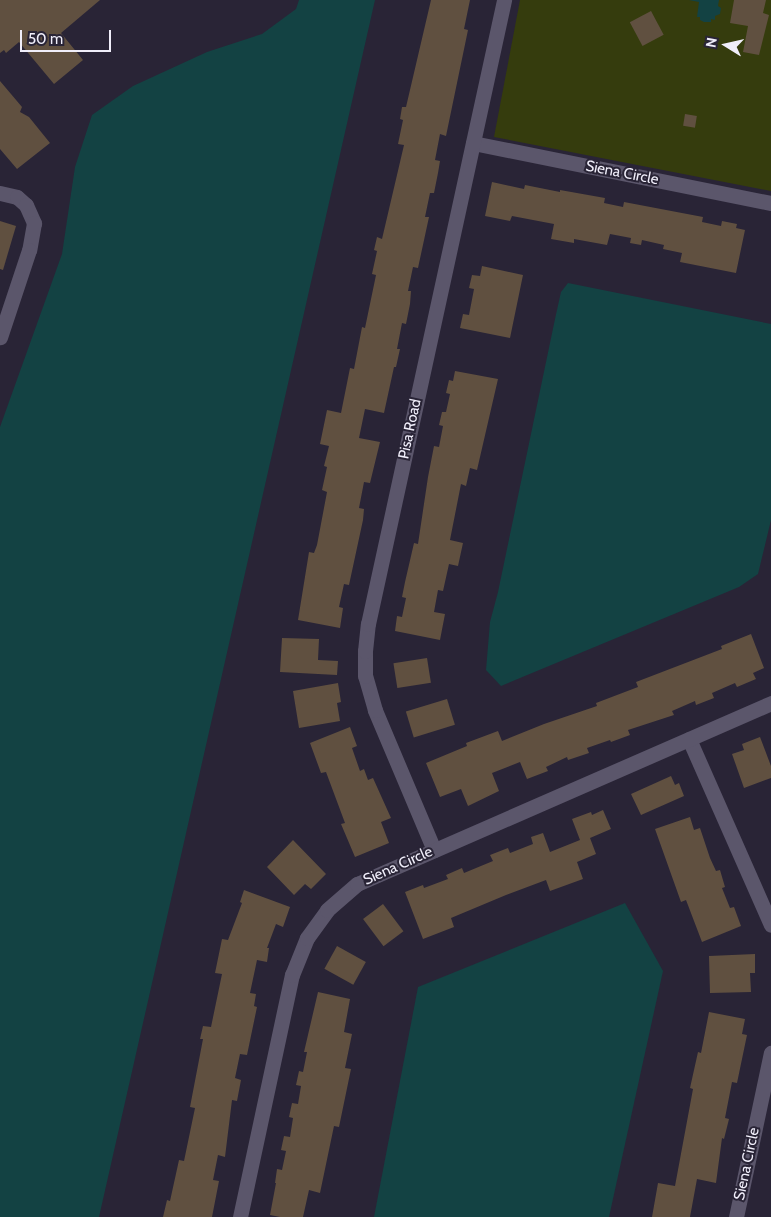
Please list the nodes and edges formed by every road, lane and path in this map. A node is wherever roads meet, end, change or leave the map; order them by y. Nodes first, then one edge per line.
1 (504, 0) edge
2 (473, 143) junction
3 (0, 193) edge
4 (771, 203) edge
5 (0, 336) edge
6 (771, 703) edge
7 (689, 739) junction
8 (434, 850) junction
9 (771, 925) edge
10 (771, 1053) edge
11 (240, 1217) edge
12 (736, 1217) edge

1 - 2 street, Pisa Road
2 - 4 street, Siena Circle
2 - 8 street, Pisa Road
3 - 5 street
6 - 7 street, Siena Circle
7 - 8 street, Siena Circle
7 - 9 street
8 - 11 street, Siena Circle
10 - 12 street, Siena Circle

